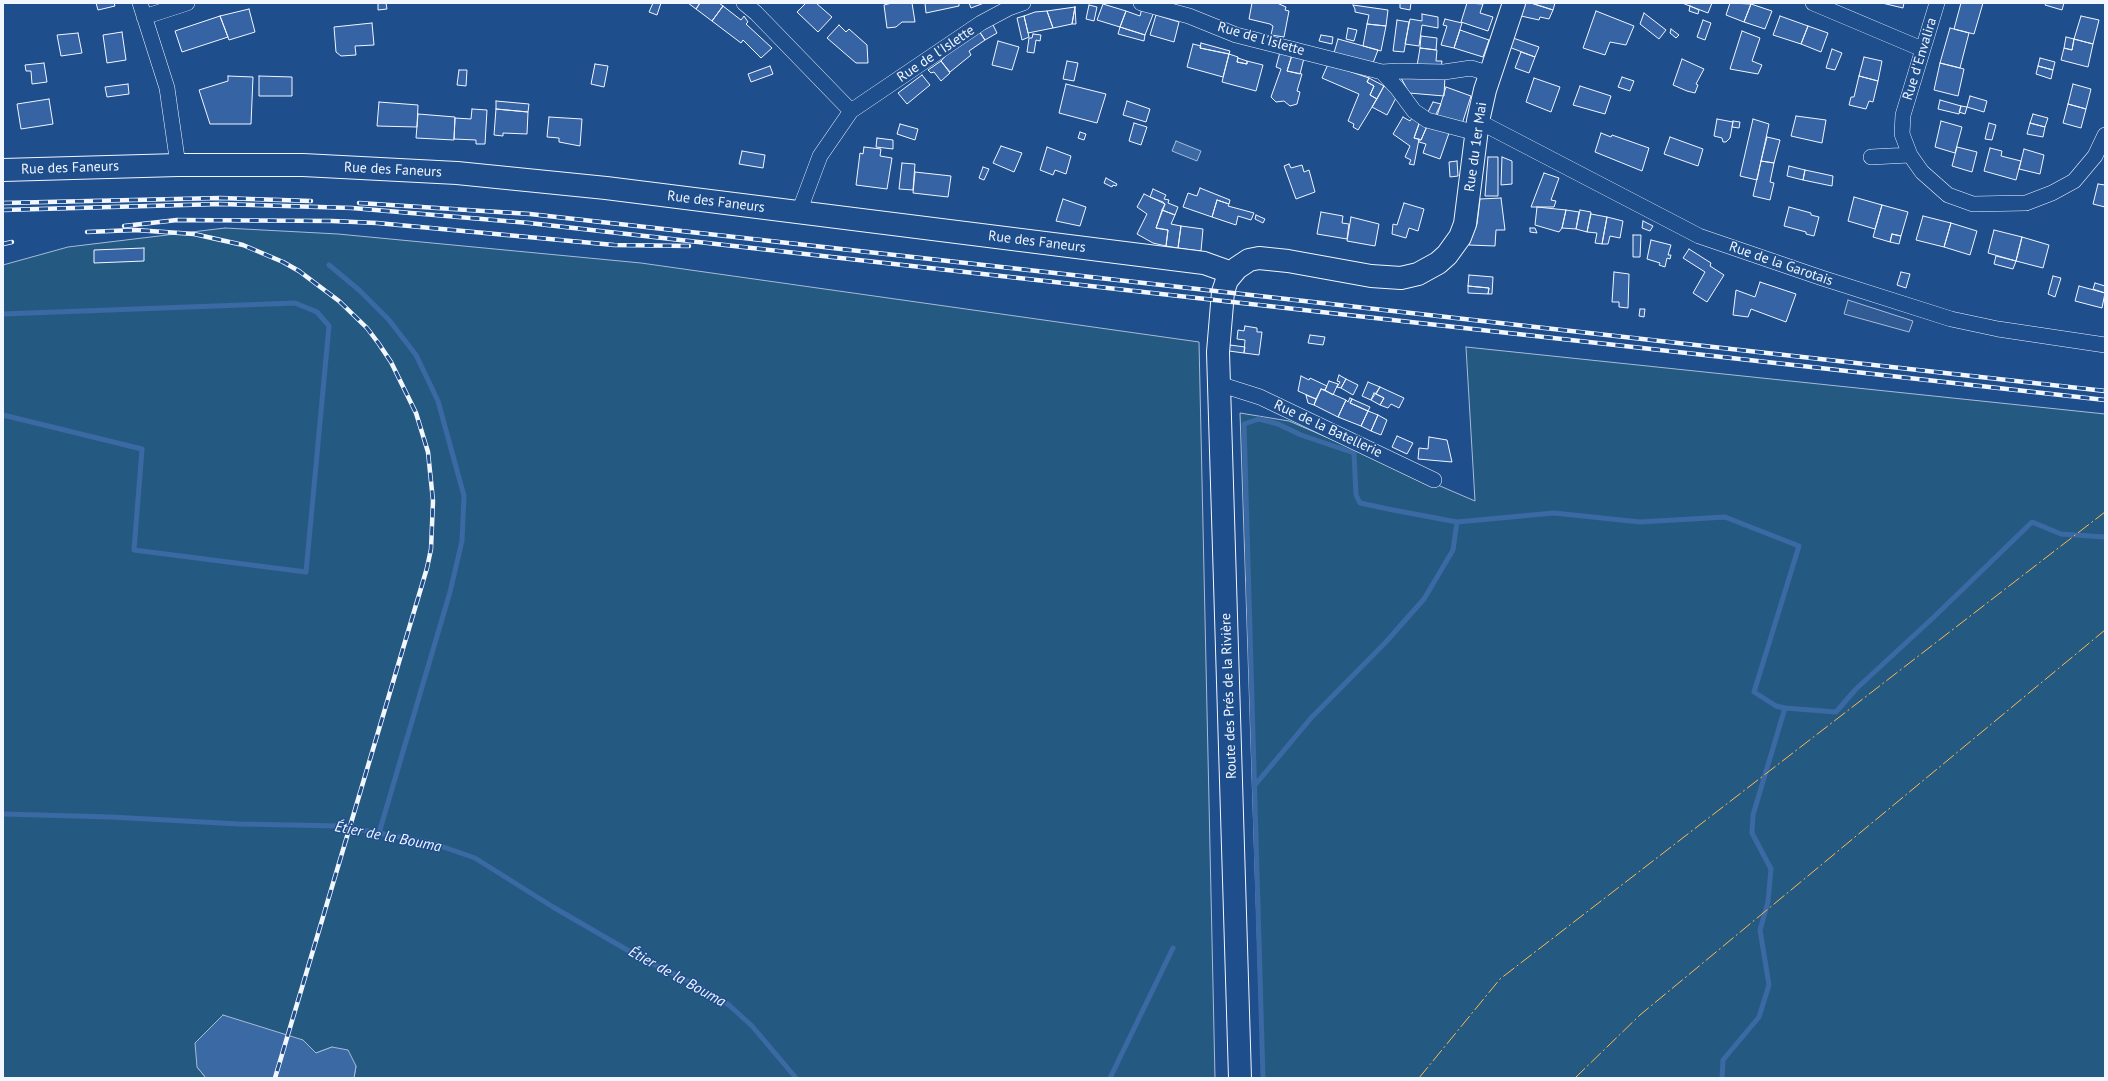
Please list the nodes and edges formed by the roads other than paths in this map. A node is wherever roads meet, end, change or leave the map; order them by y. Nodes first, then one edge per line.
1 (187, 3) edge
2 (744, 3) edge
3 (1023, 3) edge
4 (1141, 3) edge
5 (1514, 3) edge
6 (1814, 3) edge
7 (1937, 3) edge
8 (760, 8) edge
9 (142, 10) edge
10 (1922, 49) junction
11 (1382, 72) junction
12 (1490, 74) junction
13 (851, 111) junction
14 (1477, 127) junction
15 (2105, 135) edge
16 (1910, 155) junction
17 (1871, 157) dead end
18 (178, 165) junction
19 (3, 170) edge
20 (799, 212) junction
21 (1232, 273) junction
22 (2105, 345) edge
23 (1219, 384) junction
24 (1434, 480) dead end
25 (1240, 1078) edge

1 - 9 street
2 - 8 street
3 - 13 street, Rue de l'Islette
4 - 11 street, Rue de l'Islette
5 - 12 street, Rue du 1er Mai
6 - 10 street
7 - 10 street, Rue d'Envalira
8 - 13 street
9 - 18 street
10 - 16 street, Rue d'Envalira
11 - 12 street, Rue de l'Islette
11 - 14 street
12 - 14 street, Rue du 1er Mai
13 - 20 street, Rue de l'Islette
14 - 21 street, Rue du 1er Mai
14 - 22 street, Rue de la Garotais
15 - 16 street, Rue d'Envalira
16 - 17 street
18 - 19 street, Rue des Faneurs
18 - 20 street, Rue des Faneurs
20 - 21 street, Rue des Faneurs
21 - 23 street, Route des Prés de la Rivière
23 - 24 street, Rue de la Batellerie
23 - 25 street, Route des Prés de la Rivière

